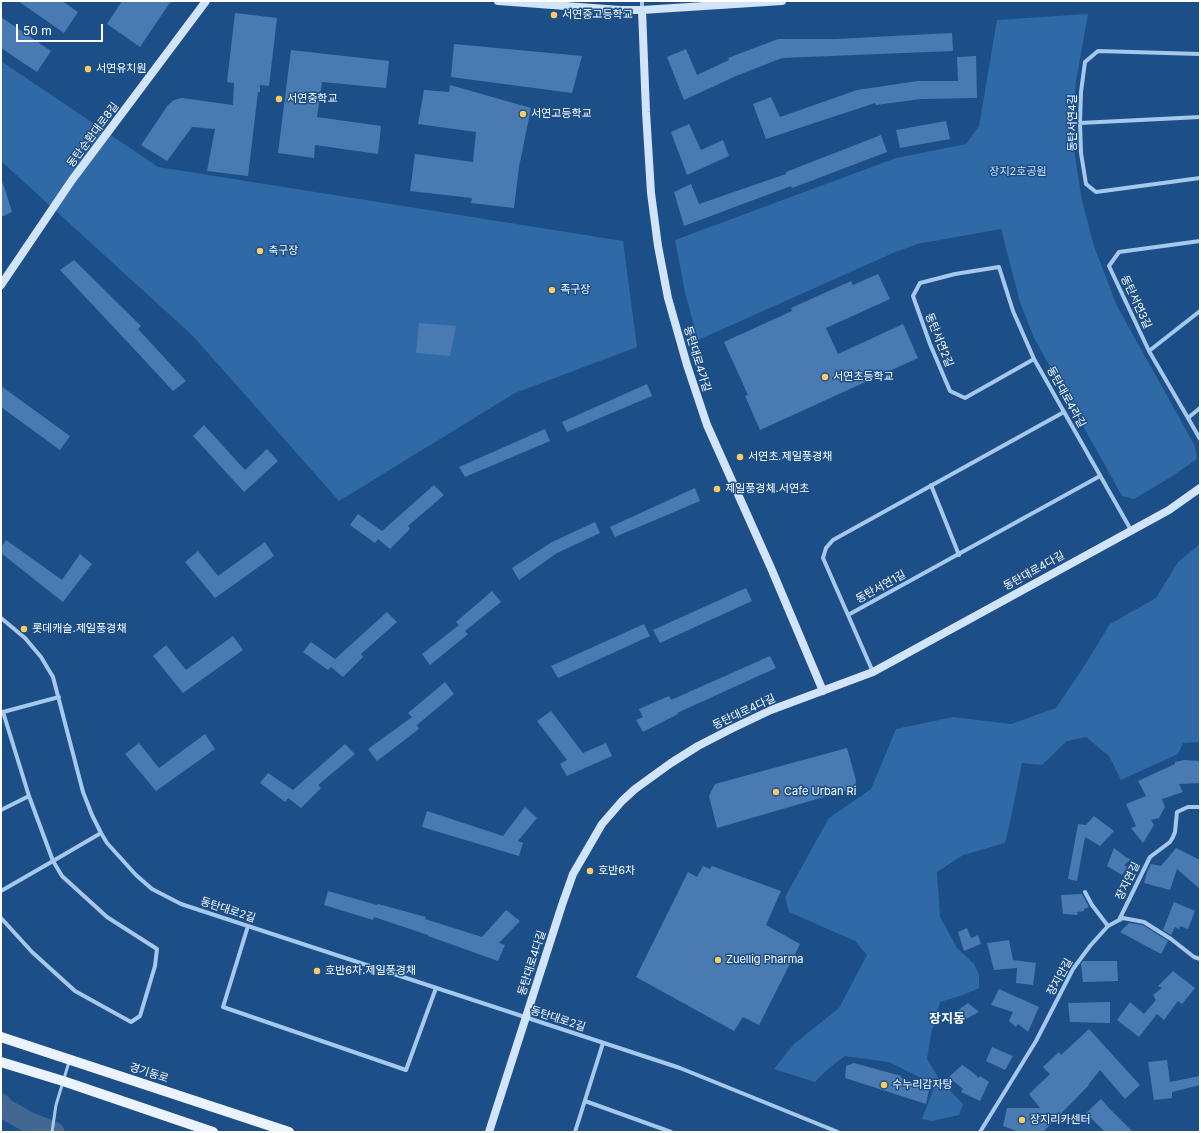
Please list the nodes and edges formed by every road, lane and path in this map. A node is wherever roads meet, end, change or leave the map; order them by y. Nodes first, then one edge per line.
1 (206, 1) edge
2 (498, 1) edge
3 (642, 1) edge
4 (782, 1) edge
5 (642, 10) junction
6 (1200, 54) edge
7 (1200, 117) edge
8 (1080, 123) junction
9 (1200, 178) edge
10 (1200, 241) edge
11 (1000, 267) joint
12 (1, 284) edge
13 (1200, 312) edge
14 (1149, 351) junction
15 (1034, 359) junction
16 (1200, 408) edge
17 (1064, 412) junction
18 (1188, 418) junction
19 (1200, 439) edge
20 (1100, 476) junction
21 (931, 485) junction
22 (1200, 488) edge
23 (1131, 530) junction
24 (959, 555) junction
25 (848, 615) junction
26 (1, 618) edge
27 (873, 672) junction
28 (823, 691) junction
29 (59, 697) junction
30 (2, 711) edge
31 (29, 796) junction
32 (1200, 807) edge
33 (1, 810) edge
34 (101, 833) junction
35 (53, 861) junction
36 (1, 891) edge
37 (1085, 892) dead end
38 (1, 918) edge
39 (1119, 920) junction
40 (248, 926) junction
41 (1108, 926) junction
42 (1200, 959) edge
43 (436, 988) junction
44 (526, 1018) junction
45 (3, 1037) edge
46 (603, 1043) junction
47 (70, 1059) junction
48 (1, 1062) edge
49 (63, 1082) junction
50 (585, 1101) junction
51 (52, 1132) edge
52 (213, 1132) edge
53 (289, 1132) edge
54 (488, 1132) edge
55 (575, 1132) edge
56 (671, 1132) edge
57 (838, 1132) edge
58 (980, 1132) edge

1 - 12 street, 동탄순환대로8길
2 - 5 street
3 - 5 street
4 - 5 street
5 - 28 street, 동탄대로4가길
6 - 8 street, 동탄서연4길
7 - 8 street
8 - 9 street, 동탄서연4길
10 - 14 street, 동탄서연3길
11 - 15 street, 동탄대로4라길
11 - 15 street, 동탄서연2길
13 - 14 street
14 - 18 street, 동탄서연3길
15 - 17 street, 동탄대로4라길
16 - 18 street
17 - 20 street, 동탄대로4라길
17 - 21 street, 동탄서연1길
18 - 19 street, 동탄서연3길
20 - 23 street, 동탄대로4라길
20 - 24 street, 동탄서연1길
21 - 24 street
21 - 25 street, 동탄서연1길
22 - 23 street, 동탄대로4다길
23 - 27 street, 동탄대로4다길
24 - 25 street, 동탄서연1길
25 - 27 street
26 - 29 street, 동탄대로2길
27 - 28 street, 동탄대로4다길
28 - 44 street, 동탄대로4다길
29 - 30 street
29 - 34 street, 동탄대로2길
30 - 31 street
31 - 33 street
31 - 35 street
32 - 39 street, 장지연길
34 - 35 street
34 - 40 street, 동탄대로2길
35 - 36 street
35 - 38 street
37 - 41 street
39 - 41 street, 장지안길
39 - 42 street
40 - 43 street, 동탄대로2길
40 - 43 street
41 - 58 street, 장지안길
43 - 44 street, 동탄대로2길
44 - 46 street, 동탄대로2길
44 - 54 street, 동탄대로4다길
45 - 47 main road, 경기동로
46 - 50 street
46 - 57 street, 동탄대로2길
47 - 49 lane
47 - 53 main road, 경기동로
48 - 49 main road
49 - 51 lane
49 - 52 main road
50 - 55 street
50 - 56 street

